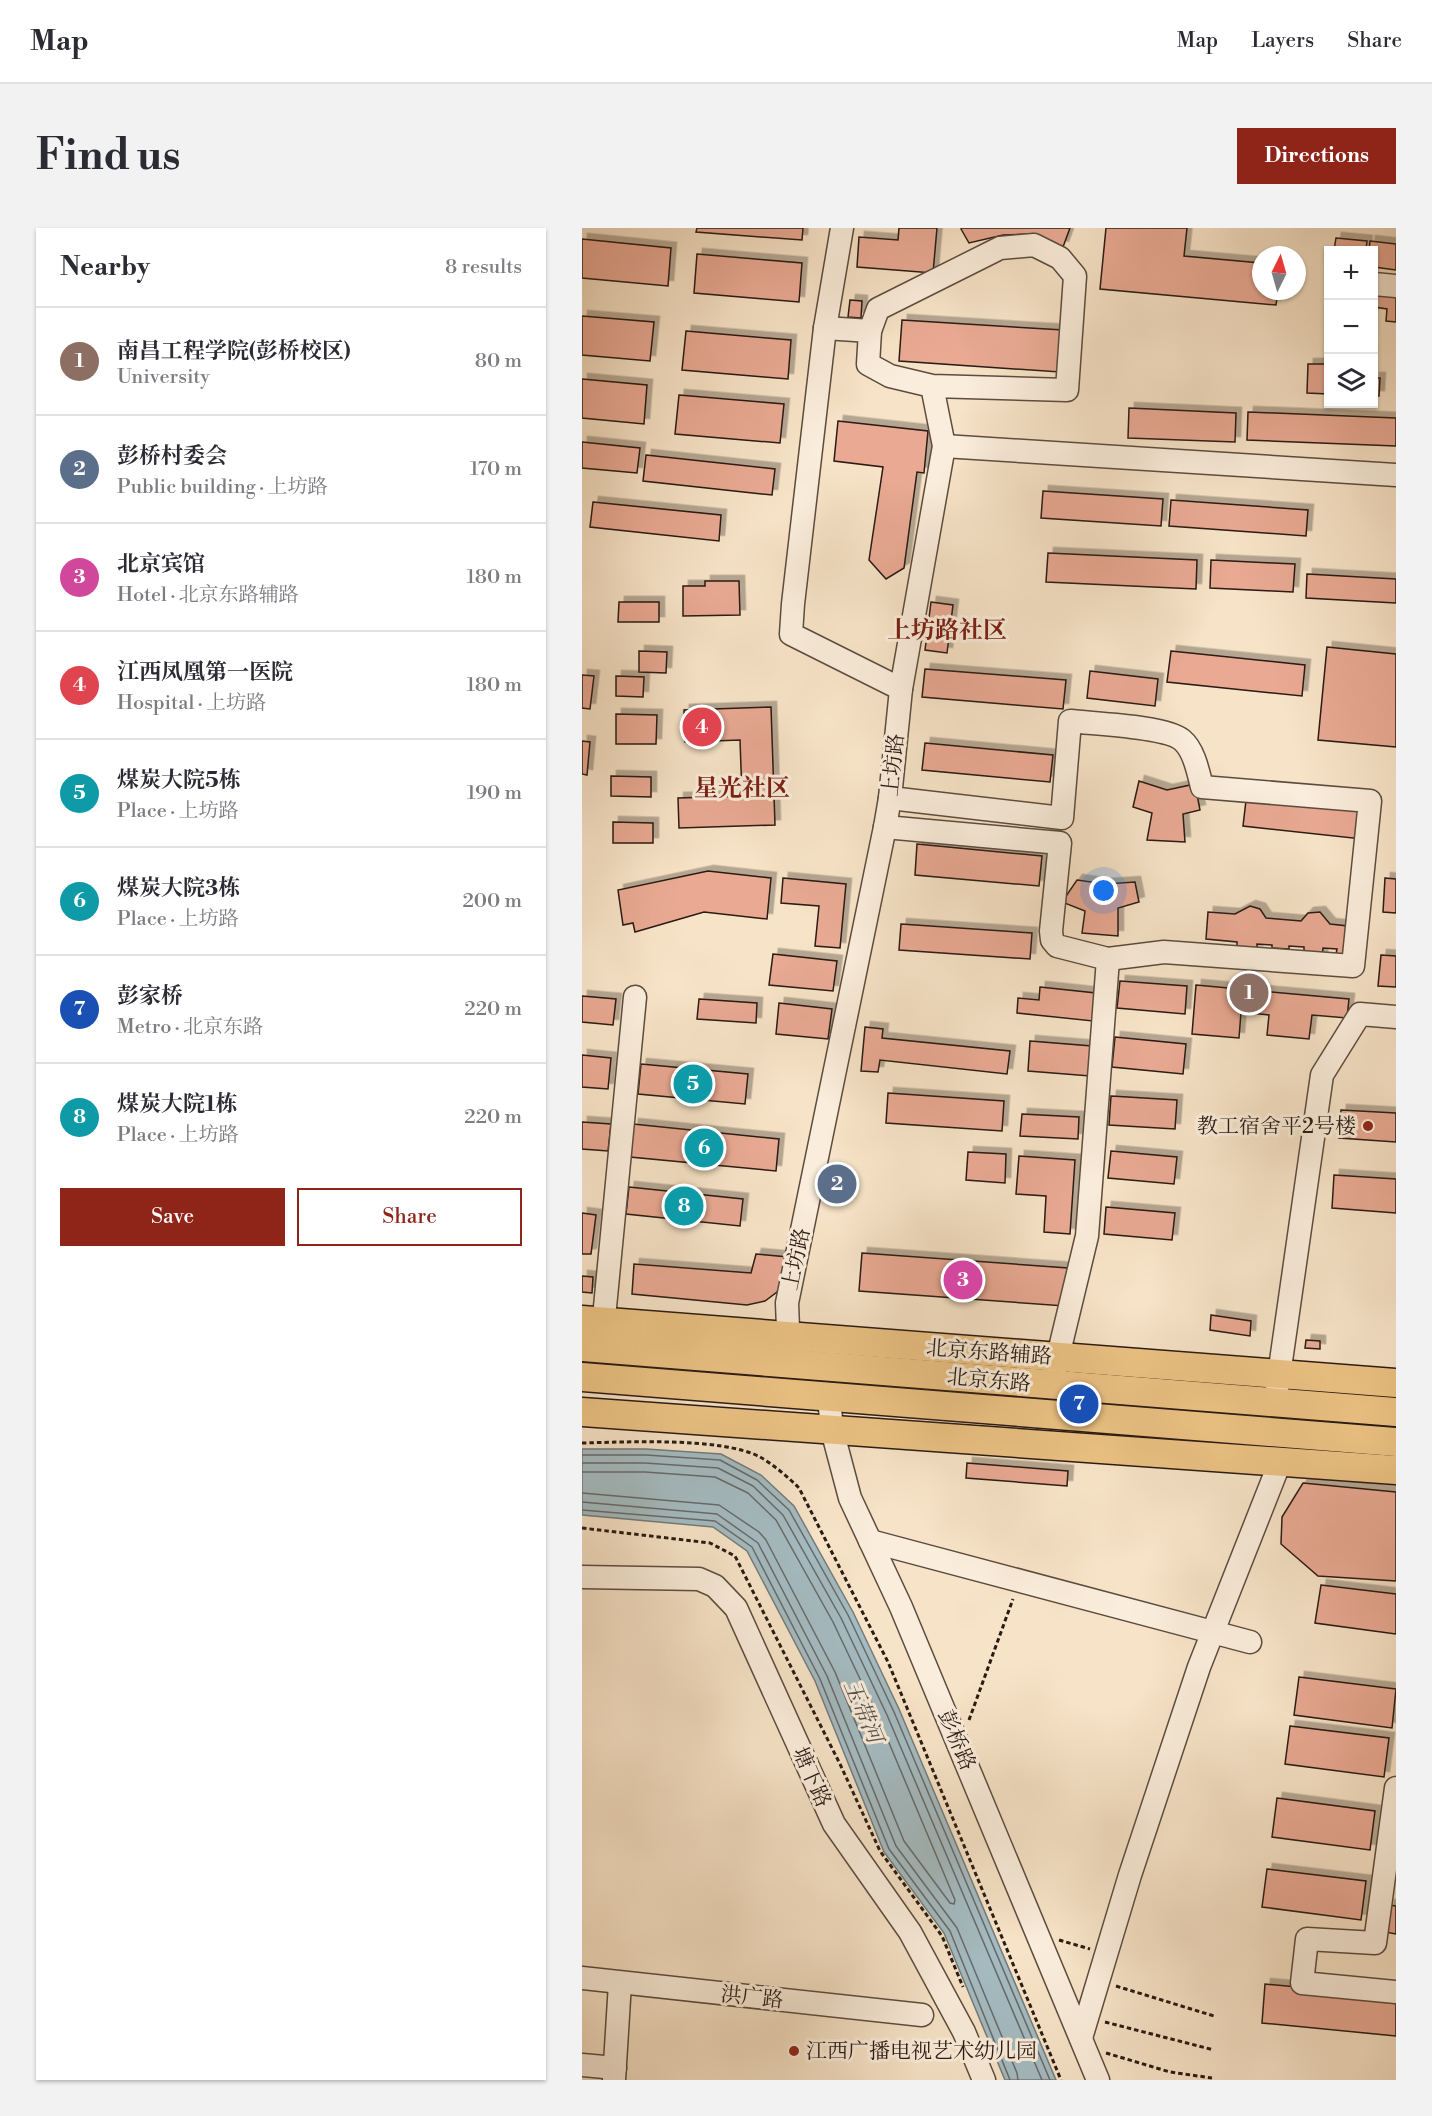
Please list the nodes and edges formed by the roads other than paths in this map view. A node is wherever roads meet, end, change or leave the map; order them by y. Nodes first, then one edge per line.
1 (842, 228) edge
2 (1378, 284) edge
3 (1396, 286) edge
4 (825, 328) junction
5 (870, 331) junction
6 (932, 386) junction
7 (944, 446) junction
8 (1396, 475) edge
9 (901, 689) junction
10 (890, 798) junction
11 (1062, 818) junction
12 (885, 827) junction
13 (1060, 843) junction
14 (1108, 959) junction
15 (635, 997) dead end
16 (1396, 1017) edge
17 (592, 1334) edge
18 (789, 1350) junction
19 (1058, 1357) junction
20 (1279, 1374) junction
21 (584, 1378) edge
22 (1396, 1383) edge
23 (1052, 1385) junction
24 (829, 1397) junction
25 (1275, 1403) junction
26 (1396, 1412) edge
27 (582, 1415) edge
28 (832, 1430) junction
29 (1396, 1442) edge
30 (1280, 1462) junction
31 (1396, 1470) edge
32 (870, 1541) junction
33 (582, 1577) edge
34 (1213, 1632) junction
35 (1251, 1642) dead end
36 (1396, 1788) edge
37 (582, 1978) edge
38 (620, 1983) junction
39 (1396, 1992) edge
40 (922, 2015) dead end
41 (1084, 2028) junction
42 (582, 2065) edge
43 (614, 2074) edge
44 (984, 2080) edge
45 (1098, 2080) edge

1 - 4 street
2 - 3 street
4 - 5 street
4 - 9 street
5 - 6 street
5 - 6 street
6 - 7 street
7 - 8 street
7 - 9 street, 上坊路
9 - 10 street, 上坊路
10 - 11 street
10 - 12 street, 上坊路
11 - 13 street
11 - 14 street
12 - 13 street
12 - 18 street, 上坊路
13 - 14 street
14 - 19 street
15 - 17 street
16 - 20 street
17 - 18 main road, 北京东路
18 - 19 main road, 北京东路辅路
18 - 23 main road, 北京东路
19 - 20 main road, 北京东路辅路
19 - 23 street
20 - 22 main road, 北京东路辅路
20 - 25 street
21 - 24 main road, 北京东路
21 - 27 street
23 - 25 main road, 北京东路
24 - 28 street, 彭桥路
24 - 29 main road, 北京东路
25 - 26 main road, 北京东路
27 - 28 main road
28 - 30 main road
28 - 32 street, 彭桥路
30 - 31 main road
30 - 34 street
32 - 34 street
32 - 41 street, 彭桥路
33 - 44 street, 塘下路
34 - 35 street
34 - 41 street
36 - 39 street
37 - 38 street, 洪广路
38 - 40 street, 洪广路
38 - 43 street
41 - 45 street, 彭桥路
42 - 43 street

